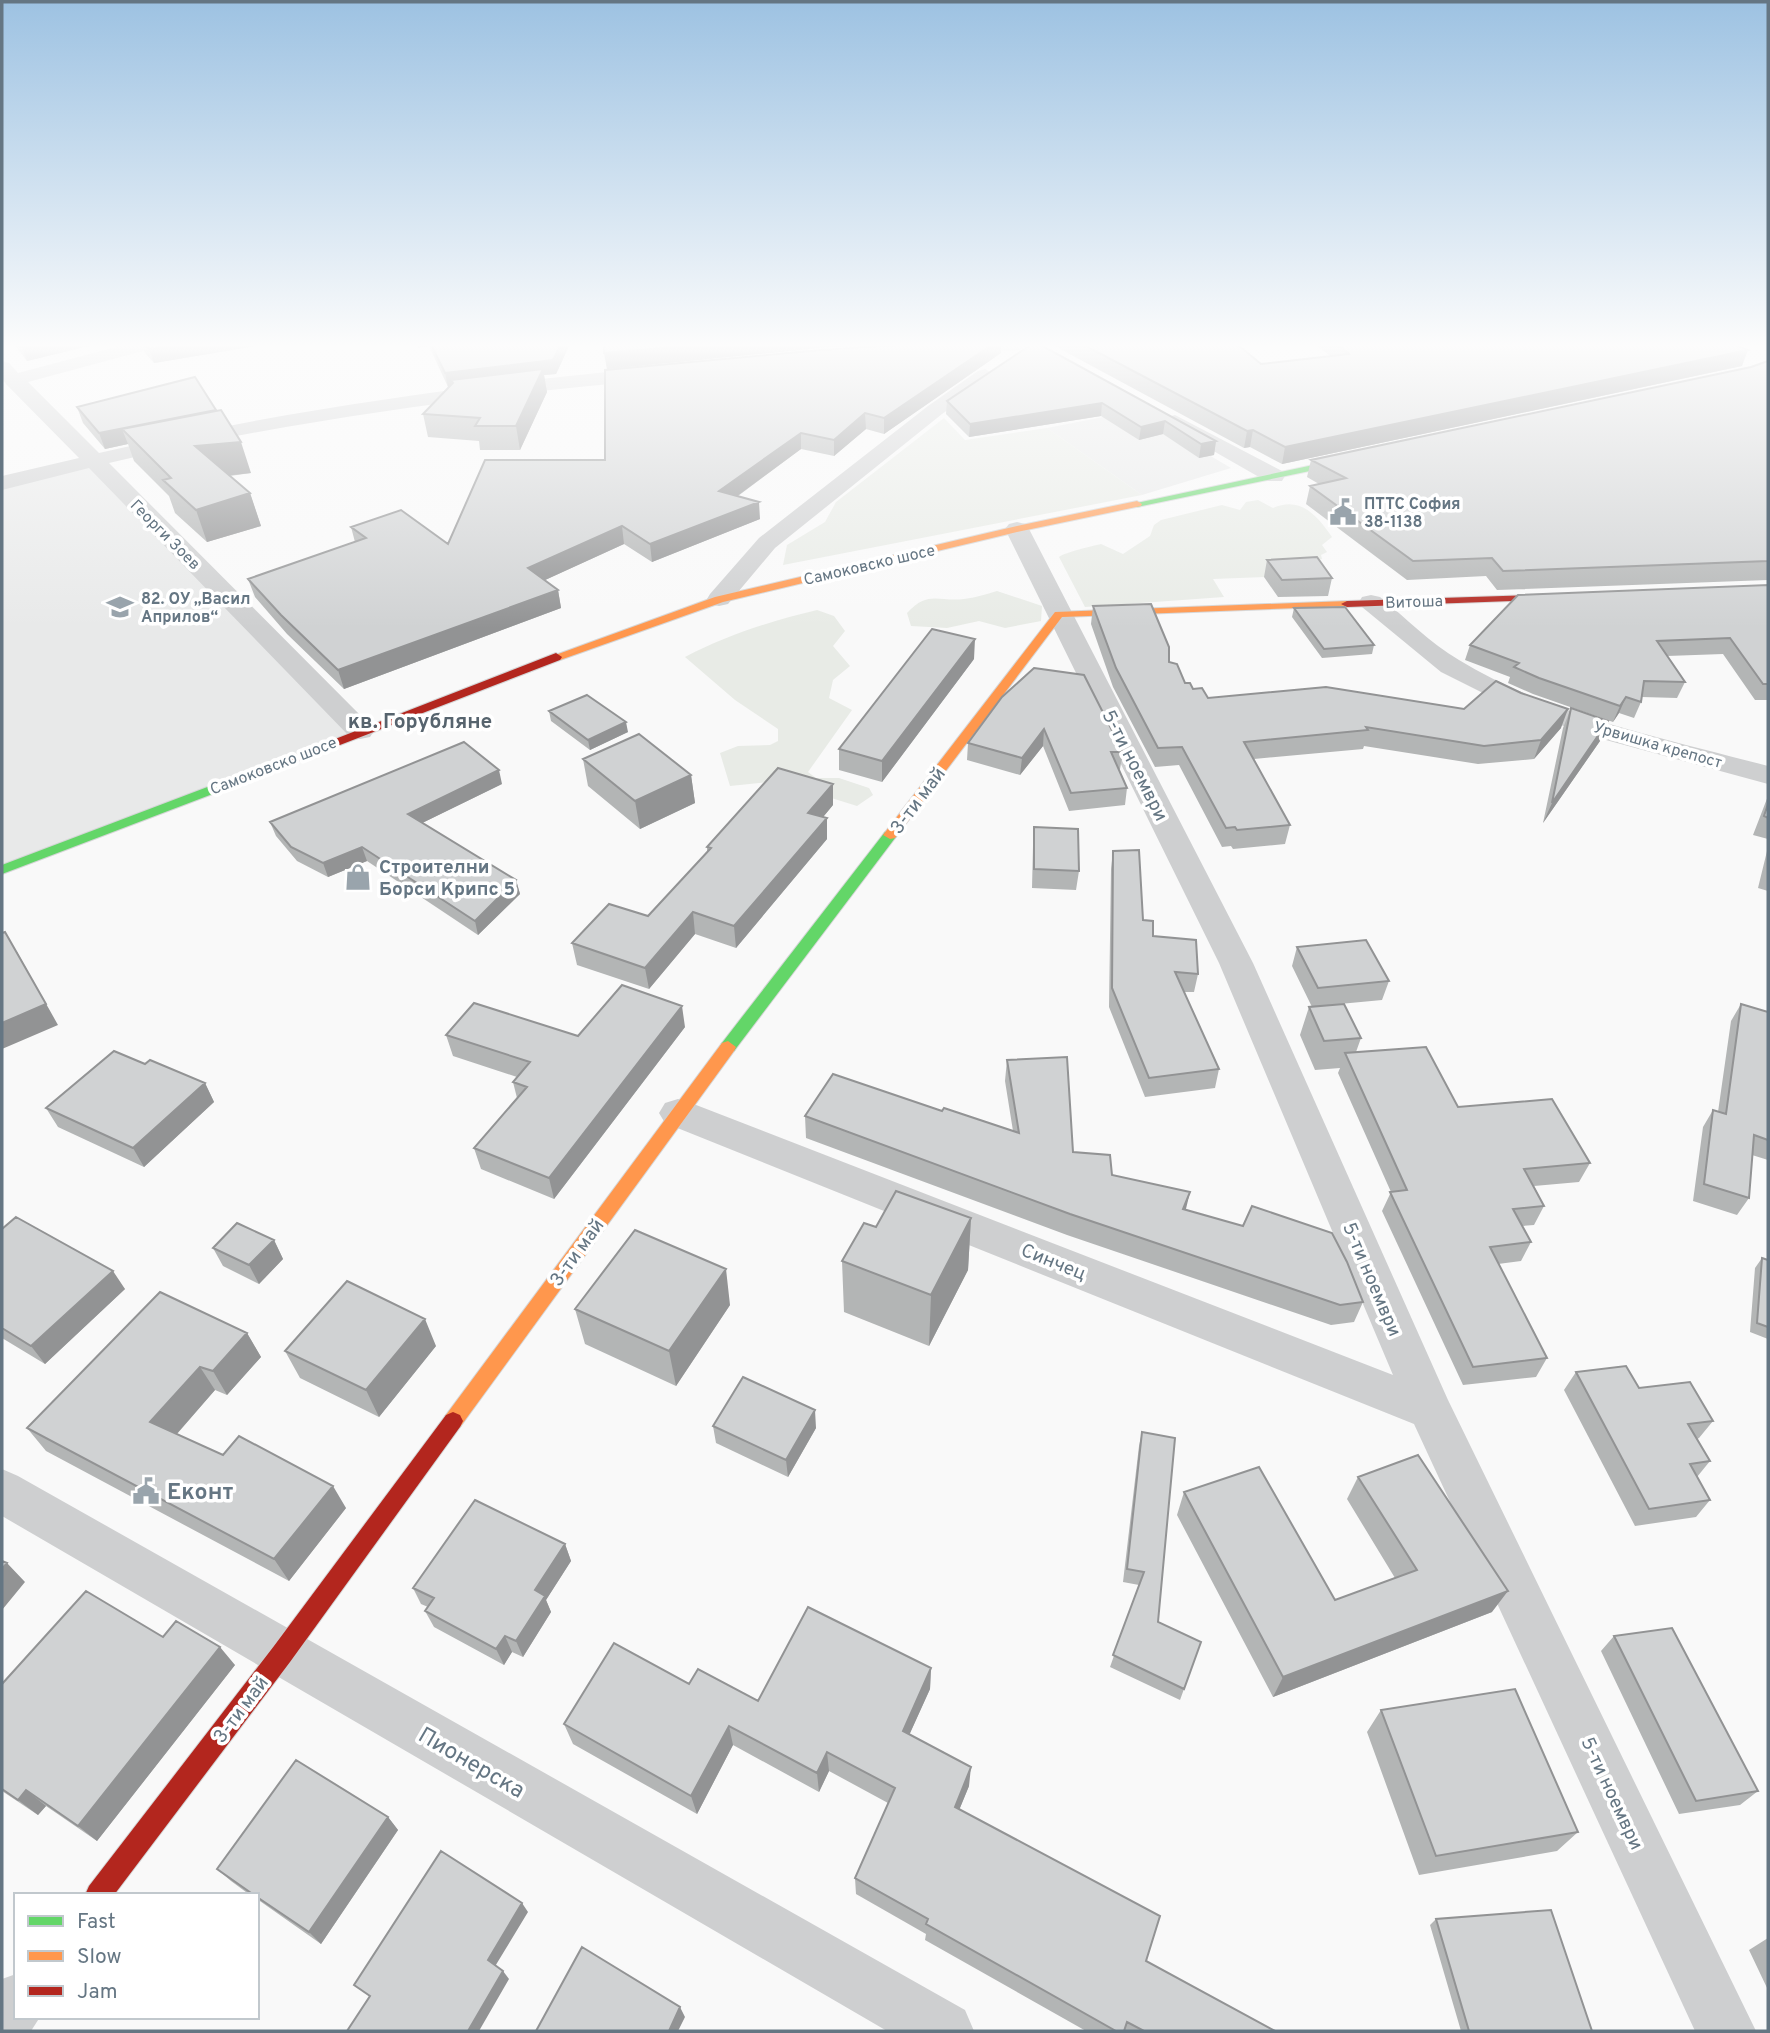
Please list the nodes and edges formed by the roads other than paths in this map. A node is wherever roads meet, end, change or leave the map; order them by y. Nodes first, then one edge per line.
1 (72, 439) edge
2 (198, 439) edge
3 (898, 439) edge
4 (1207, 439) edge
5 (1375, 455) edge
6 (93, 460) junction
7 (1274, 476) junction
8 (2, 483) edge
9 (1017, 529) junction
10 (1576, 596) edge
11 (719, 599) junction
12 (1371, 602) junction
13 (1059, 614) junction
14 (360, 731) junction
15 (1768, 775) edge
16 (2, 870) edge
17 (678, 1113) junction
18 (1430, 1410) junction
19 (2, 1491) edge
20 (282, 1654) junction
21 (100, 1893) edge
22 (14, 2006) edge
23 (2, 2022) edge
24 (944, 2031) edge
25 (1727, 2031) edge

1 - 6 street, Георги Зоев
2 - 6 street
3 - 11 street
4 - 7 street
5 - 7 street, Самоковско шосе
6 - 8 street
6 - 14 street, Георги Зоев
7 - 9 street, Самоковско шосе
9 - 11 street, Самоковско шосе
9 - 13 street, 5-ти ноември
10 - 12 street, Витоша
11 - 14 street, Самоковско шосе
12 - 13 street, Витоша
12 - 15 street, Урвишка крепост
13 - 17 street, 3-ти май
13 - 18 street, 5-ти ноември
14 - 16 street, Самоковско шосе
17 - 18 street, Синчец
17 - 20 street, 3-ти май
18 - 25 street, 5-ти ноември
19 - 20 street, Пионерска
20 - 21 street, 3-ти май
20 - 24 street, Пионерска
22 - 23 street

